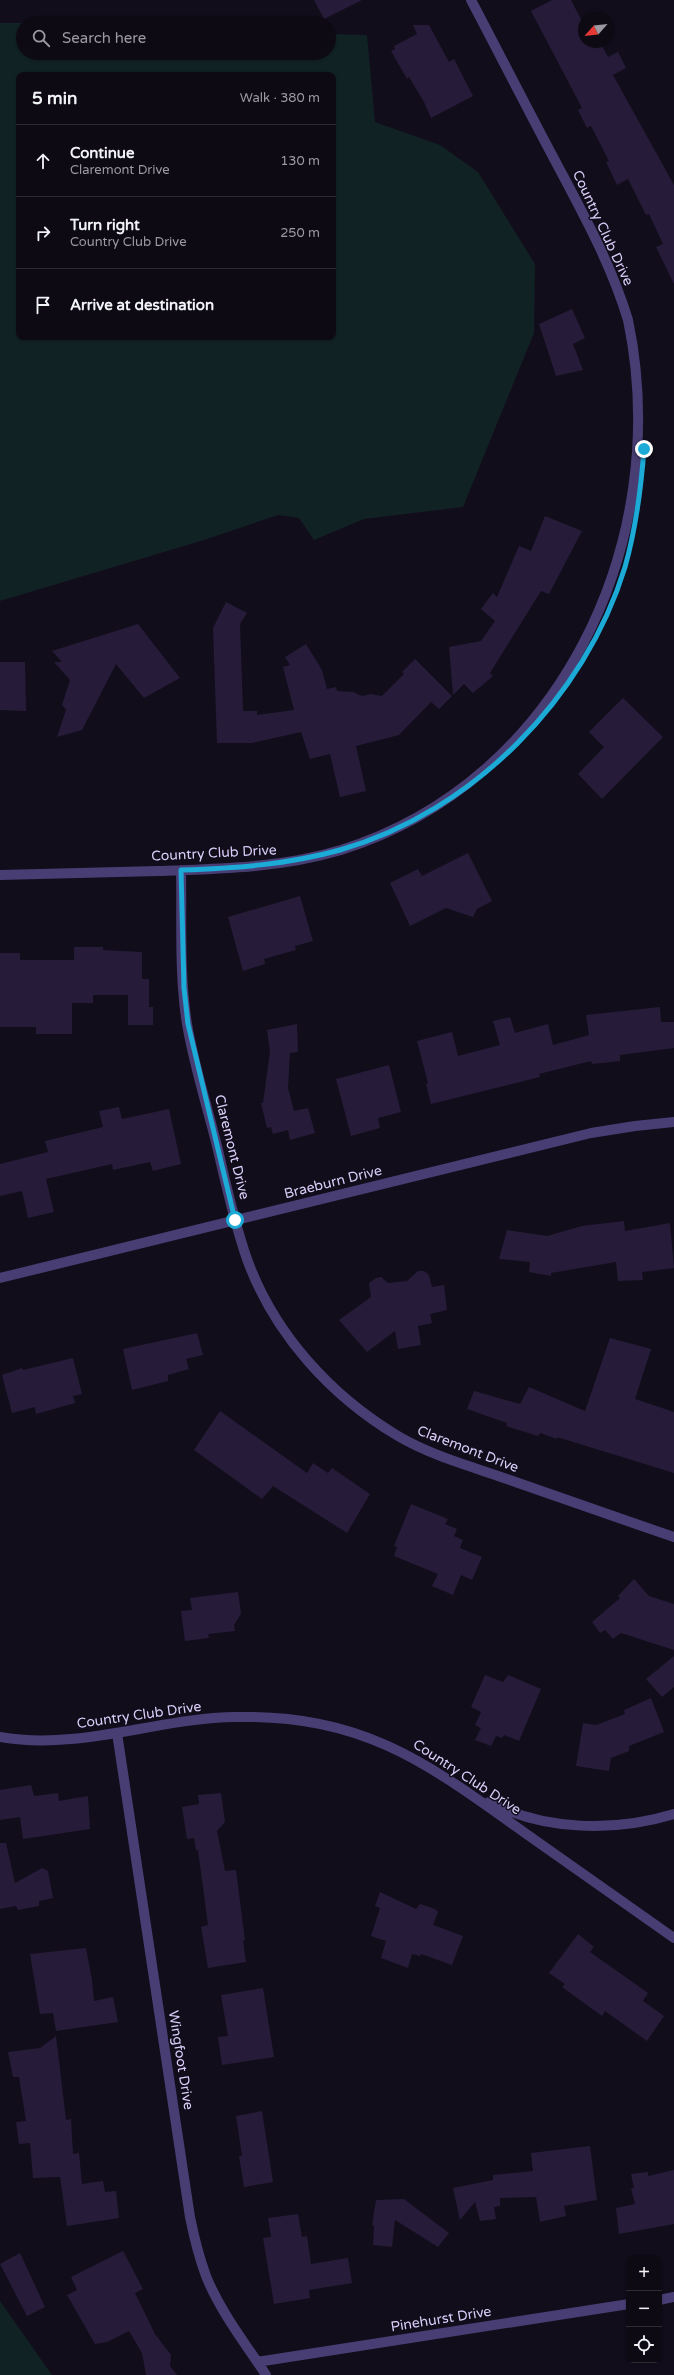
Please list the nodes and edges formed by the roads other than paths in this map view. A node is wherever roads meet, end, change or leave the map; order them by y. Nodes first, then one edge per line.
1 (471, 0) edge
2 (181, 870) junction
3 (0, 875) edge
4 (674, 1122) edge
5 (235, 1220) junction
6 (0, 1278) edge
7 (674, 1537) edge
8 (117, 1733) junction
9 (0, 1736) edge
10 (461, 1787) junction
11 (674, 1814) edge
12 (674, 1938) edge
13 (674, 2297) edge
14 (662, 2299) edge
15 (626, 2304) edge
16 (257, 2362) junction
17 (266, 2375) edge

1 - 2 street, Country Club Drive
2 - 3 street, Country Club Drive
2 - 5 street, Claremont Drive
4 - 5 street, Braeburn Drive
5 - 6 street, Braeburn Drive
5 - 7 street, Claremont Drive
8 - 9 street, Country Club Drive
8 - 10 street, Country Club Drive
8 - 16 street, Wingfoot Drive
10 - 11 street
10 - 12 street, Country Club Drive
13 - 14 street
15 - 16 street, Pinehurst Drive
16 - 17 street, Wingfoot Drive

